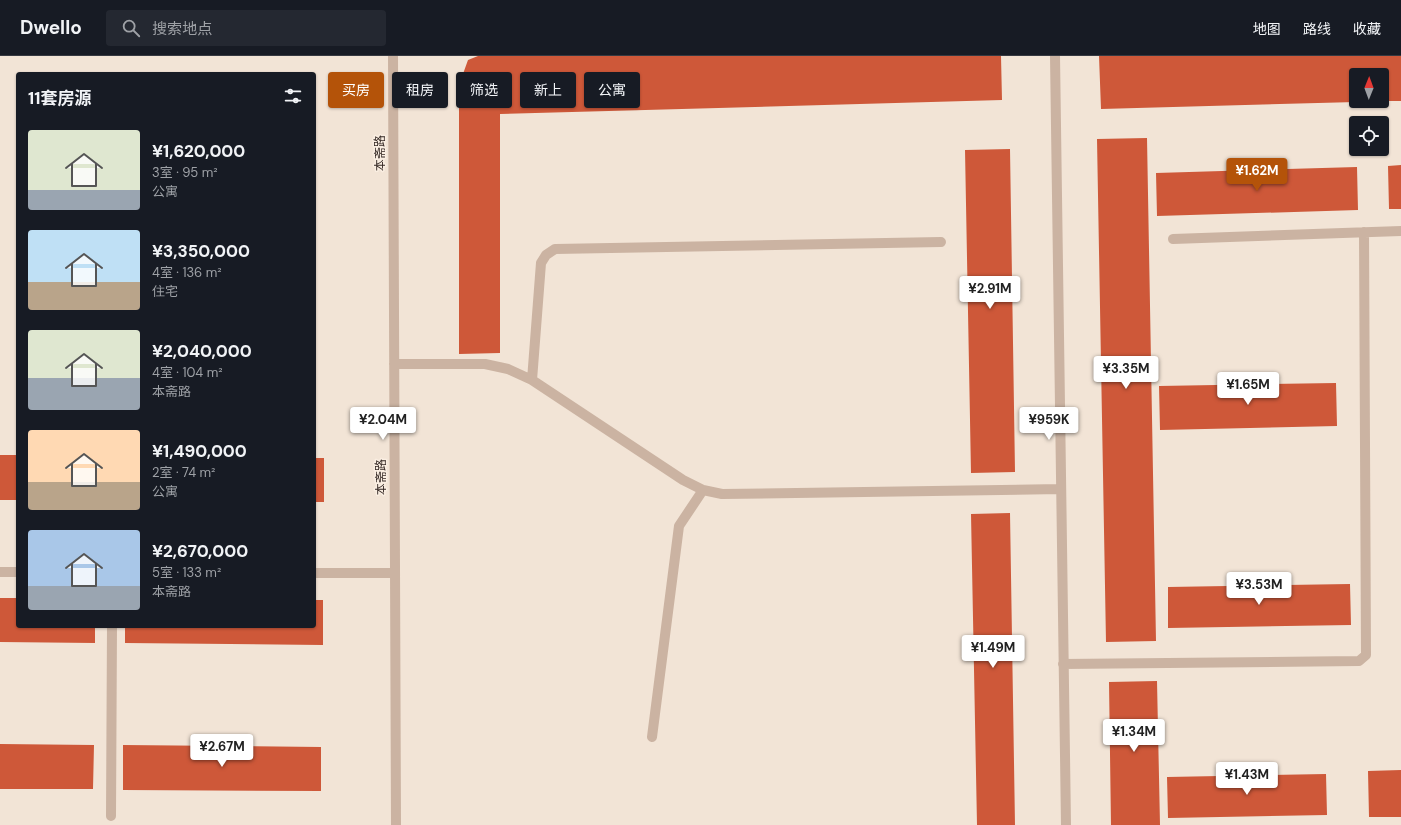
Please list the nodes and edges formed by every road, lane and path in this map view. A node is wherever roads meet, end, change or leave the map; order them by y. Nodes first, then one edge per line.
1 (393, 56) edge
2 (1055, 56) edge
3 (1401, 231) edge
4 (1364, 232) junction
5 (1173, 239) dead end
6 (941, 242) dead end
7 (394, 364) junction
8 (532, 380) junction
9 (1061, 489) junction
10 (703, 490) junction
11 (0, 572) edge
12 (16, 572) edge
13 (316, 573) edge
14 (395, 573) junction
15 (112, 628) edge
16 (1063, 664) junction
17 (652, 737) dead end
18 (111, 816) dead end
19 (396, 825) edge
20 (1066, 825) edge

1 - 7 street, 本斋路
2 - 9 street
3 - 4 street
4 - 5 street
4 - 16 street
6 - 8 street
7 - 8 street
7 - 14 street, 本斋路
8 - 10 street
9 - 10 street
9 - 16 street
10 - 17 street
11 - 12 street
13 - 14 street
14 - 19 street, 本斋路
15 - 18 street
16 - 20 street

